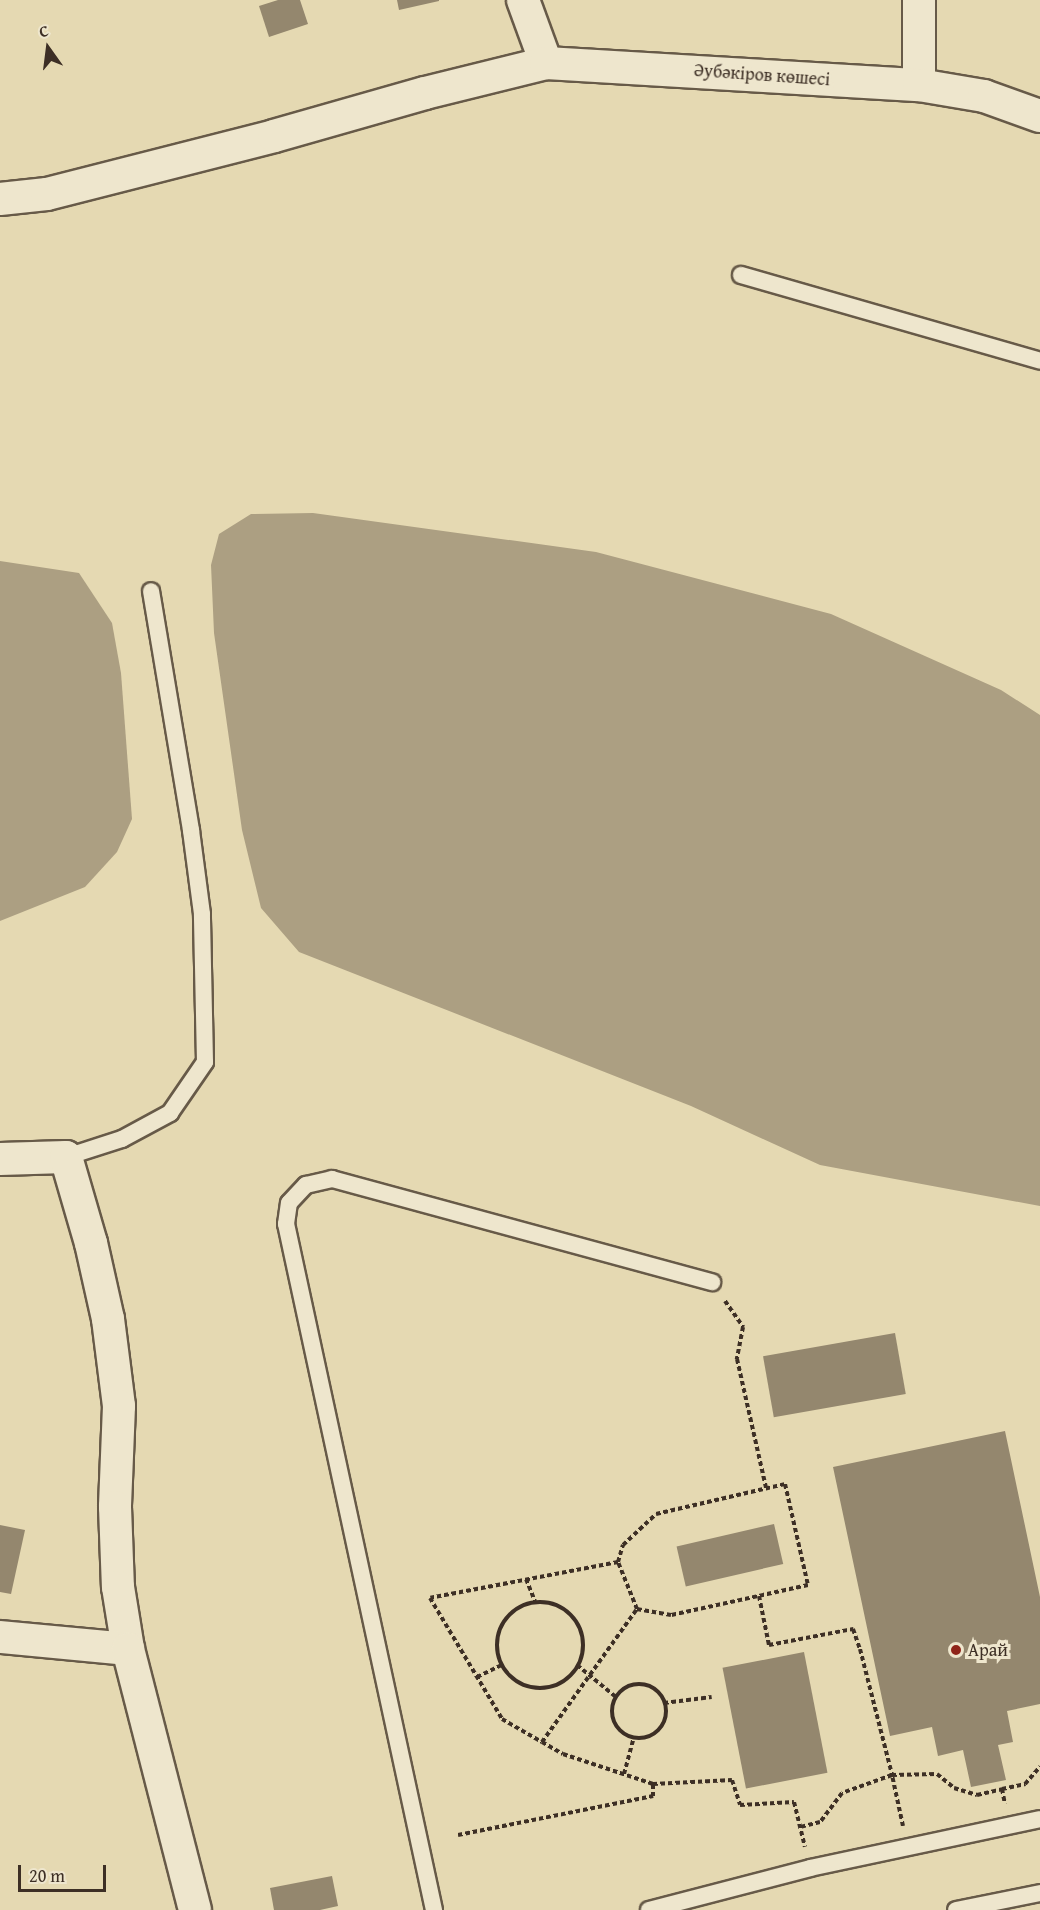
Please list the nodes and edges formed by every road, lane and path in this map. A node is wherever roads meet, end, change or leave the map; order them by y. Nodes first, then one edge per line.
1 (524, 0) edge
2 (919, 0) edge
3 (546, 63) junction
4 (920, 85) junction
5 (1040, 116) edge
6 (0, 199) edge
7 (741, 275) dead end
8 (1040, 361) edge
9 (151, 591) dead end
10 (66, 1157) junction
11 (0, 1159) edge
12 (712, 1282) joint
13 (766, 1488) junction
14 (618, 1562) junction
15 (526, 1579) junction
16 (759, 1596) junction
17 (535, 1601) junction
18 (637, 1609) junction
19 (0, 1637) edge
20 (128, 1649) junction
21 (502, 1665) junction
22 (577, 1665) junction
23 (590, 1675) junction
24 (477, 1677) junction
25 (616, 1697) junction
26 (712, 1697) dead end
27 (664, 1702) junction
28 (634, 1737) junction
29 (542, 1742) junction
30 (1040, 1767) edge
31 (623, 1774) junction
32 (892, 1775) junction
33 (653, 1784) junction
34 (1002, 1789) junction
35 (1040, 1819) edge
36 (1009, 1825) junction
37 (800, 1827) junction
38 (458, 1835) dead end
39 (908, 1846) junction
40 (810, 1868) junction
41 (1040, 1893) edge
42 (195, 1910) edge
43 (434, 1910) edge
44 (649, 1910) edge
45 (956, 1910) edge

1 - 3 street
2 - 4 street
3 - 4 street, Әубәкіров көшесі
3 - 6 street, Әубәкіров көшесі
4 - 5 street, Әубәкіров көшесі
7 - 8 lane
9 - 10 lane
10 - 11 street
10 - 20 street
12 - 13 path
12 - 43 lane
13 - 14 path
13 - 16 path
14 - 15 path
14 - 18 path
15 - 17 path
15 - 24 path
16 - 18 path
16 - 32 path
17 - 21 path
17 - 22 path
18 - 23 path
19 - 20 street
20 - 42 street
21 - 22 path
21 - 24 path
22 - 23 path
23 - 25 path
23 - 29 path
24 - 29 path
25 - 27 path
25 - 28 path
26 - 27 path
27 - 28 path
28 - 31 path
29 - 31 path
30 - 34 path
31 - 33 path
32 - 34 path
32 - 37 path
32 - 39 path
33 - 37 path
33 - 38 path
34 - 36 path
35 - 36 lane
36 - 39 lane
37 - 40 path
39 - 40 lane
40 - 44 lane
41 - 45 lane

